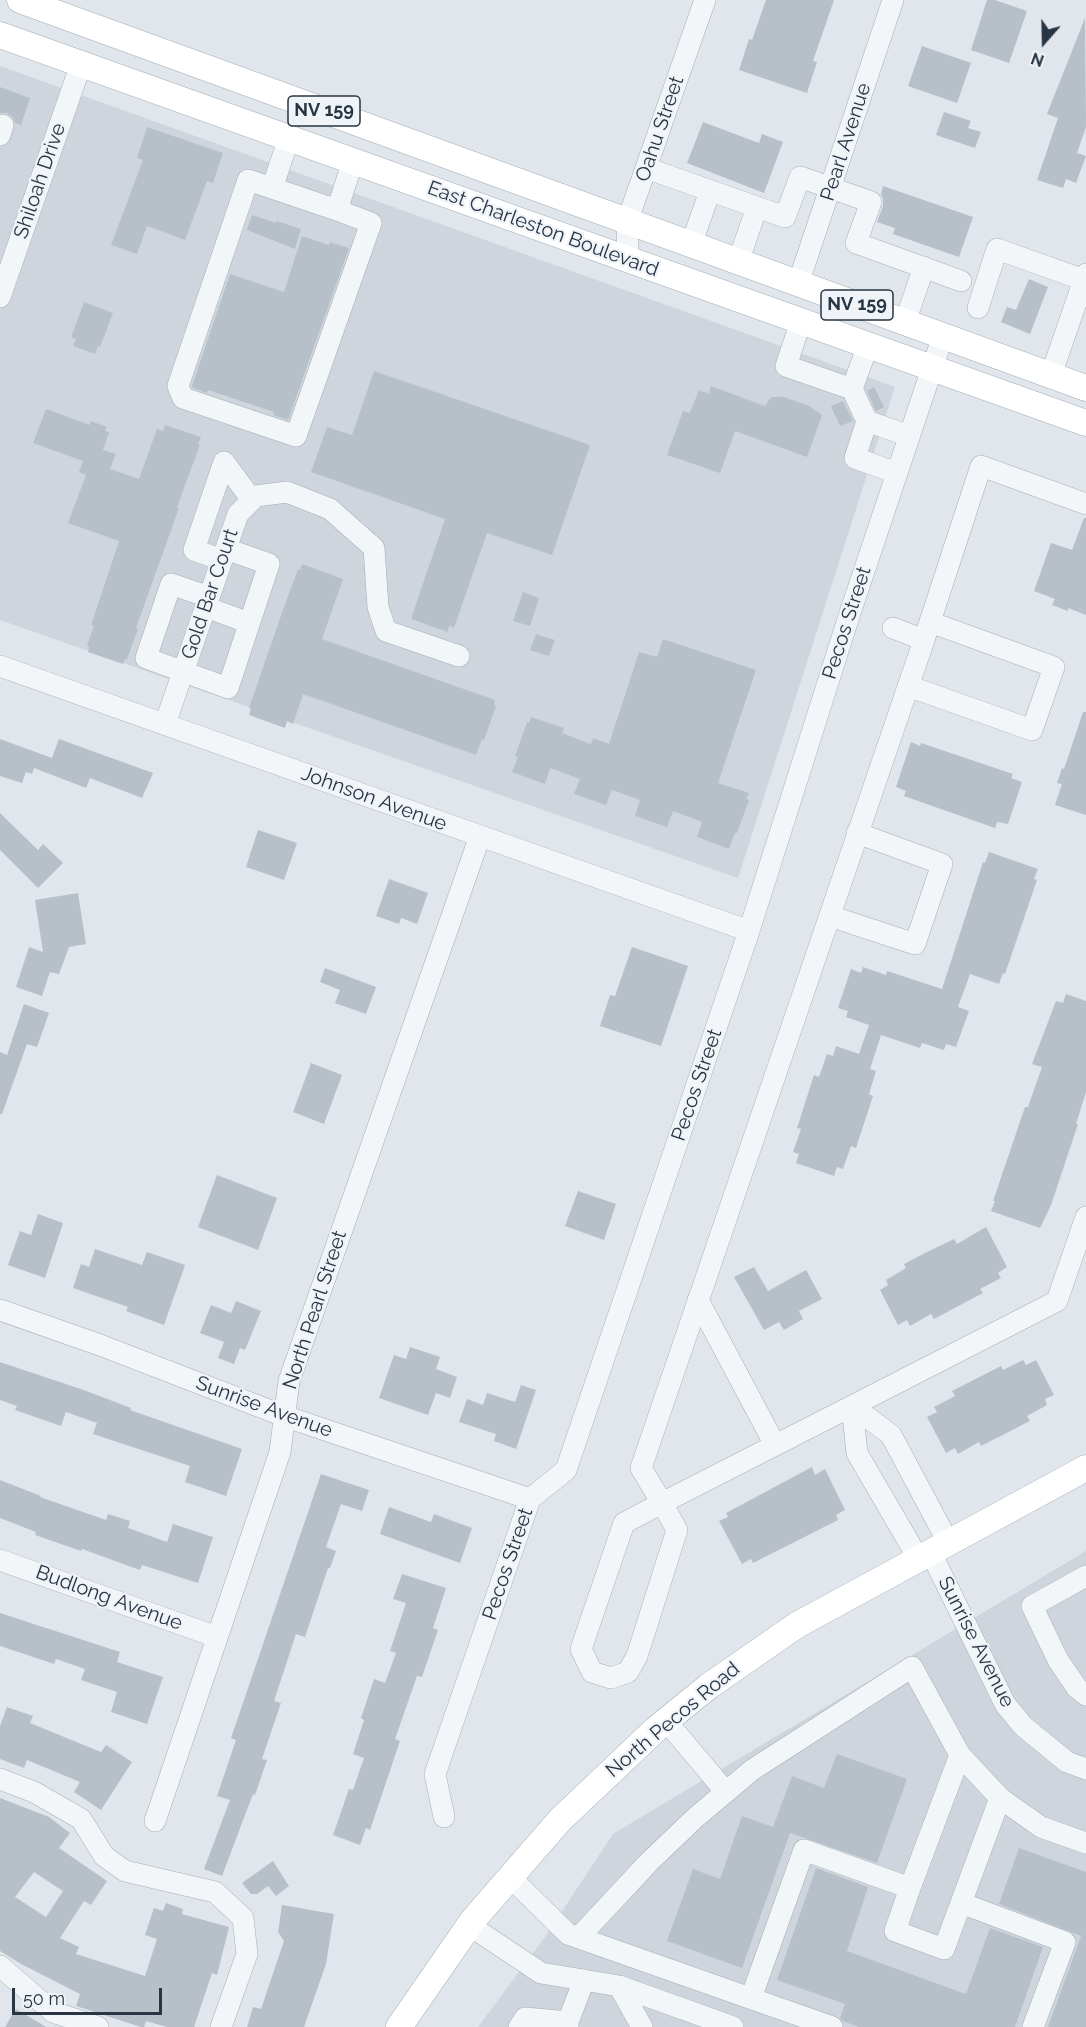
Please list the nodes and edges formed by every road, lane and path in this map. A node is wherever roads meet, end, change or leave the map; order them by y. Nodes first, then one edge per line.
1 (20, 0) edge
2 (705, 0) edge
3 (893, 0) edge
4 (0, 35) edge
5 (81, 64) junction
6 (289, 138) junction
7 (353, 161) junction
8 (646, 168) junction
9 (272, 188) junction
10 (830, 188) junction
11 (710, 191) junction
12 (757, 207) junction
13 (337, 210) junction
14 (627, 222) junction
15 (691, 245) junction
16 (628, 259) junction
17 (738, 262) junction
18 (924, 267) junction
19 (1085, 277) edge
20 (961, 281) dead end
21 (798, 284) junction
22 (0, 297) edge
23 (978, 308) dead end
24 (801, 321) junction
25 (905, 322) junction
26 (943, 336) junction
27 (868, 345) junction
28 (933, 367) junction
29 (1051, 375) junction
30 (1086, 388) edge
31 (852, 389) junction
32 (867, 421) junction
33 (1086, 423) edge
34 (909, 436) junction
35 (897, 473) junction
36 (252, 500) junction
37 (1086, 504) edge
38 (224, 555) junction
39 (207, 602) junction
40 (249, 623) junction
41 (892, 628) dead end
42 (927, 631) junction
43 (459, 656) dead end
44 (0, 666) edge
45 (183, 672) junction
46 (908, 686) junction
47 (165, 724) junction
48 (858, 833) junction
49 (480, 837) junction
50 (830, 916) junction
51 (749, 931) junction
52 (1086, 1217) edge
53 (698, 1300) junction
54 (0, 1310) edge
55 (852, 1406) junction
56 (284, 1416) junction
57 (775, 1445) junction
58 (1086, 1468) edge
59 (530, 1498) junction
60 (662, 1503) junction
61 (932, 1550) junction
62 (0, 1560) edge
63 (1086, 1576) edge
64 (217, 1637) junction
65 (1086, 1695) edge
66 (666, 1721) junction
67 (960, 1755) junction
68 (1086, 1768) edge
69 (0, 1779) edge
70 (726, 1791) junction
71 (1000, 1798) junction
72 (444, 1816) dead end
73 (155, 1821) dead end
74 (1086, 1843) edge
75 (510, 1877) junction
76 (910, 1888) junction
77 (961, 1903) junction
78 (469, 1925) junction
79 (579, 1937) junction
80 (0, 1966) edge
81 (584, 1980) junction
82 (619, 1986) junction
83 (751, 1998) junction
84 (568, 2025) edge
85 (98, 2027) edge
86 (221, 2027) edge
87 (399, 2027) edge
88 (519, 2027) edge
89 (642, 2027) edge
90 (734, 2027) edge
91 (832, 2027) edge
92 (1034, 2027) edge

1 - 14 main road, East Charleston Boulevard / NV 159
2 - 8 street, Oahu Street
3 - 10 street, Pearl Avenue
4 - 5 main road, East Charleston Boulevard / NV 159
5 - 6 main road, East Charleston Boulevard / NV 159
5 - 22 street, Shiloah Drive
6 - 7 main road, East Charleston Boulevard / NV 159
6 - 9 street
7 - 13 street
7 - 16 main road, East Charleston Boulevard / NV 159
8 - 11 street
8 - 14 street, Oahu Street
9 - 13 street
9 - 13 street
10 - 12 street
10 - 18 street
10 - 21 street, Pearl Avenue
11 - 12 street
11 - 15 street
12 - 17 street
14 - 15 main road, East Charleston Boulevard / NV 159
14 - 16 street, Oahu Street
15 - 17 main road, East Charleston Boulevard / NV 159
16 - 24 main road, East Charleston Boulevard / NV 159
17 - 21 main road, East Charleston Boulevard / NV 159
18 - 20 street
18 - 25 street
19 - 23 street
19 - 29 street
21 - 25 main road, East Charleston Boulevard / NV 159
24 - 27 main road, East Charleston Boulevard / NV 159
24 - 31 street
25 - 26 main road, East Charleston Boulevard / NV 159
26 - 28 street, Pecos Street
26 - 29 main road, East Charleston Boulevard / NV 159
27 - 28 main road, East Charleston Boulevard / NV 159
27 - 31 street
28 - 33 main road, East Charleston Boulevard / NV 159
28 - 34 street, Pecos Street
29 - 30 main road, East Charleston Boulevard / NV 159
31 - 32 street
32 - 34 street
32 - 35 street
34 - 35 street, Pecos Street
35 - 51 street, Pecos Street
36 - 38 street, Gold Bar Court
36 - 38 street
36 - 43 street
37 - 42 street
38 - 39 street, Gold Bar Court
38 - 40 street
39 - 40 street
39 - 45 street, Gold Bar Court
39 - 45 street
40 - 45 street
41 - 42 street
42 - 46 street
42 - 46 street
44 - 47 street, Johnson Avenue
45 - 47 street, Gold Bar Court
46 - 48 street
47 - 49 street, Johnson Avenue
48 - 50 street
48 - 50 street
49 - 51 street, Johnson Avenue
49 - 56 street, North Pearl Street
50 - 53 street
51 - 59 street, Pecos Street
52 - 55 street
53 - 57 street
53 - 60 street
54 - 56 street, Sunrise Avenue
55 - 57 street
55 - 61 street
55 - 61 street
56 - 59 street, Sunrise Avenue
56 - 64 street, North Pearl Street
57 - 60 street
58 - 61 main road, North Pecos Road
59 - 72 street, Pecos Street
60 - 60 street
61 - 66 main road, North Pecos Road
61 - 68 street, Sunrise Avenue
62 - 64 street, Budlong Avenue
63 - 65 street
64 - 73 street, North Pearl Street
66 - 70 street
66 - 75 main road, North Pecos Road
67 - 70 street
67 - 71 street
67 - 76 street
69 - 86 street
70 - 79 street
71 - 74 street
71 - 77 street
75 - 78 main road, North Pecos Road
75 - 79 street
76 - 77 street
76 - 83 street
77 - 92 street
78 - 81 street
78 - 87 main road, North Pecos Road
79 - 83 street
80 - 85 street
81 - 82 street
81 - 84 street
82 - 89 street
82 - 90 street
83 - 91 street
84 - 88 street

